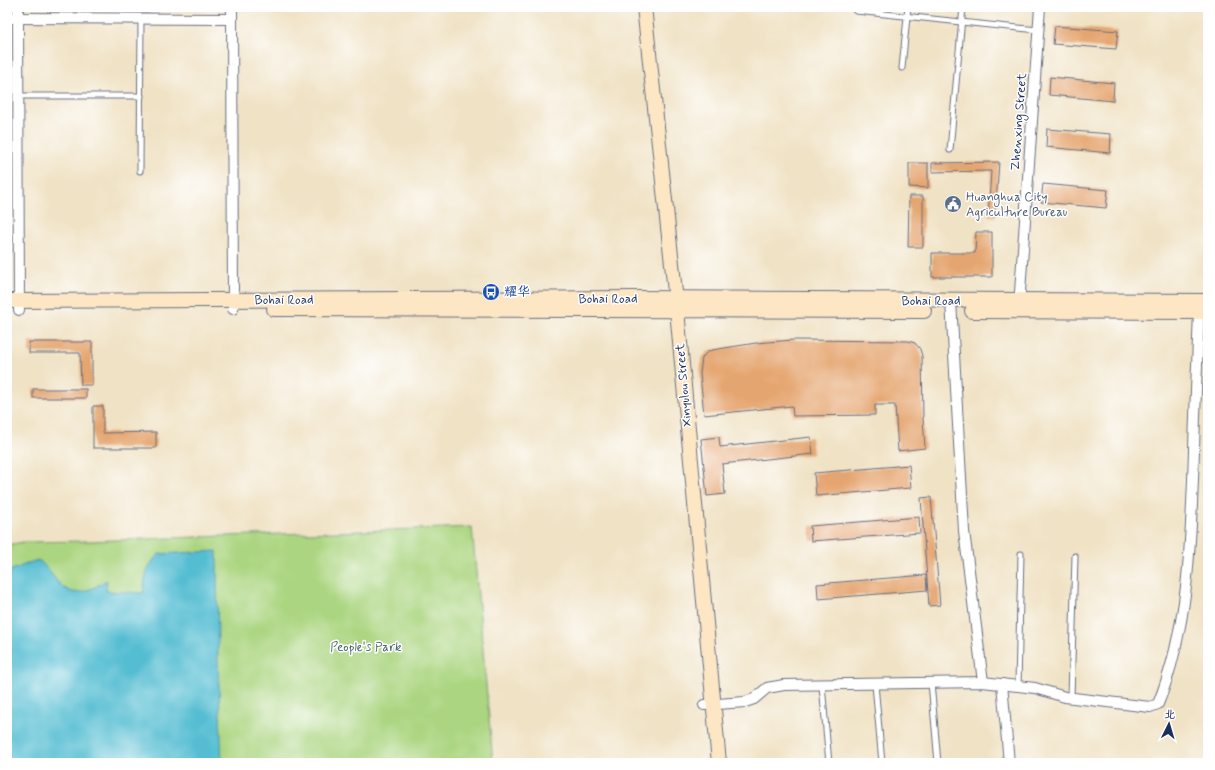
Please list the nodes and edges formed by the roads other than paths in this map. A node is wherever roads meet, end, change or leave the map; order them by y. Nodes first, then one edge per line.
1 (18, 7) edge
2 (232, 7) edge
3 (636, 7) edge
4 (644, 7) edge
5 (852, 7) edge
6 (908, 7) edge
7 (964, 7) edge
8 (1040, 7) edge
9 (907, 17) junction
10 (7, 18) edge
11 (18, 18) junction
12 (141, 18) junction
13 (232, 18) junction
14 (962, 23) junction
15 (1038, 30) junction
16 (902, 68) dead end
17 (18, 96) junction
18 (140, 96) junction
19 (7, 126) edge
20 (18, 127) junction
21 (950, 150) dead end
22 (140, 171) dead end
23 (671, 304) junction
24 (13, 305) edge
25 (233, 305) junction
26 (951, 306) junction
27 (1019, 306) junction
28 (1204, 307) edge
29 (1021, 554) dead end
30 (1075, 556) dead end
31 (931, 682) junction
32 (983, 682) junction
33 (875, 684) junction
34 (1002, 684) junction
35 (822, 685) junction
36 (1018, 686) junction
37 (1071, 697) junction
38 (708, 705) junction
39 (710, 763) edge
40 (719, 763) edge
41 (830, 763) edge
42 (882, 763) edge
43 (938, 763) edge
44 (1009, 763) edge

1 - 11 street
2 - 13 street
3 - 23 main road, Xinyulou Street
4 - 23 main road, Xinyulou Street
5 - 9 lane
6 - 9 lane
7 - 14 lane
8 - 15 street, Zhenxing Street
9 - 14 lane
9 - 16 lane
10 - 11 street
11 - 12 street
11 - 17 street
12 - 13 street
12 - 18 lane
13 - 25 street
14 - 15 lane
14 - 21 lane
15 - 27 street, Zhenxing Street
17 - 18 lane
17 - 20 street
18 - 22 lane
19 - 20 street
20 - 24 street
23 - 25 main road, Bohai Road
23 - 26 main road, Bohai Road
23 - 38 main road, Xinyulou Street
24 - 25 main road, Bohai Road
26 - 27 main road, Bohai Road
26 - 32 street
27 - 28 main road, Bohai Road
28 - 37 street
29 - 36 lane
30 - 37 lane
31 - 32 street
31 - 33 street
31 - 43 lane
32 - 34 street
33 - 35 street
33 - 42 lane
34 - 36 street
34 - 44 street
35 - 38 street
35 - 41 lane
36 - 37 street
38 - 39 main road, Xinyulou Street
38 - 40 main road, Xinyulou Street

